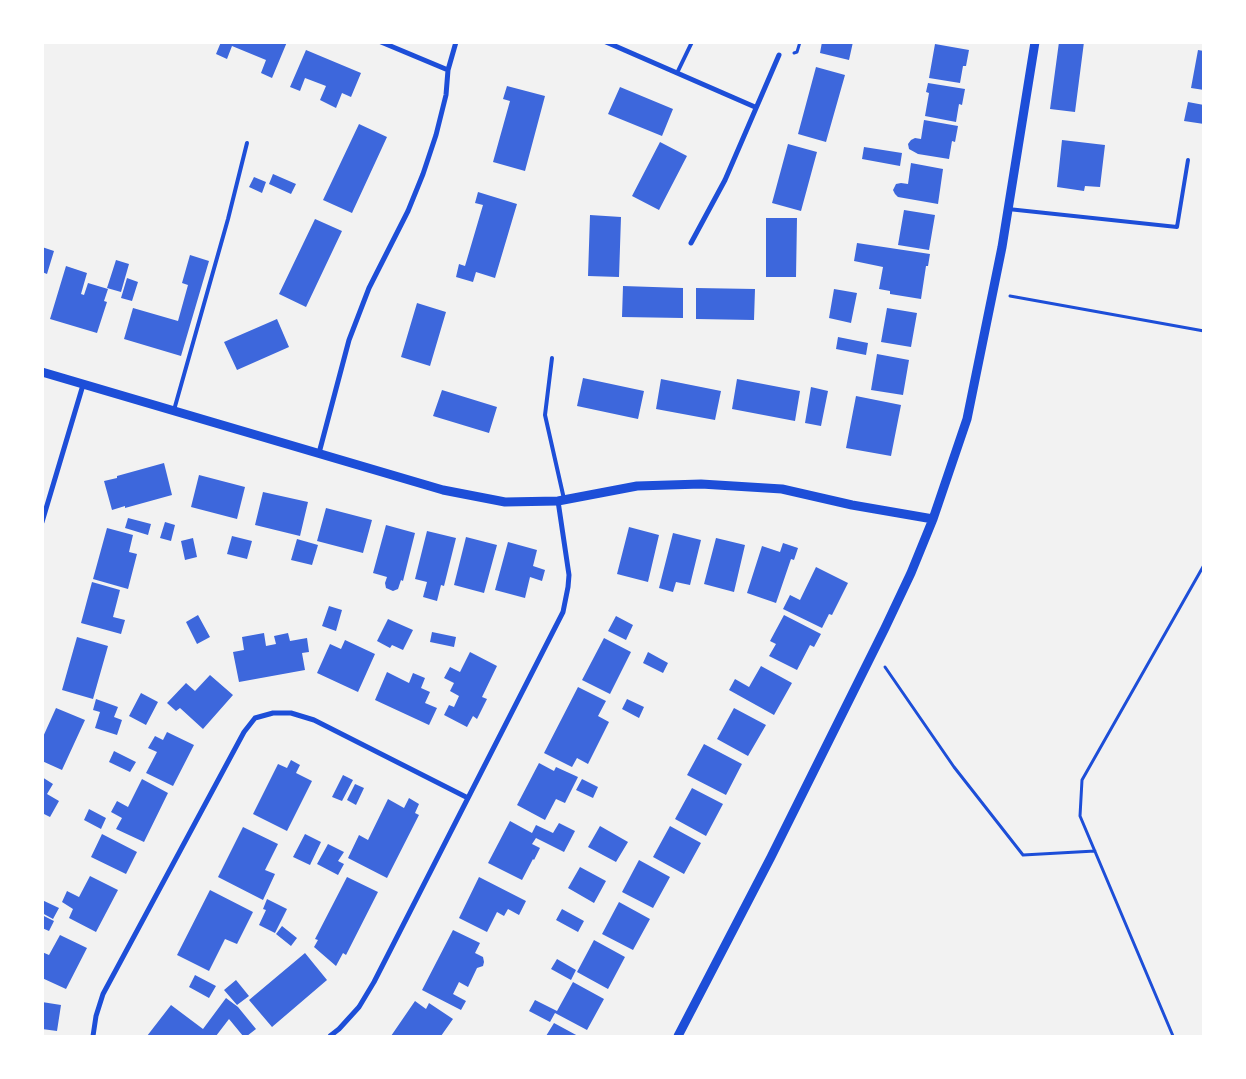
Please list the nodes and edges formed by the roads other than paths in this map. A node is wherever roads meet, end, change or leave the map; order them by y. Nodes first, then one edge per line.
1 (381, 42) edge
2 (456, 42) edge
3 (606, 42) edge
4 (692, 42) edge
5 (1034, 42) edge
6 (779, 55) dead end
7 (448, 70) junction
8 (677, 74) junction
9 (755, 107) junction
10 (246, 143) dead end
11 (1188, 160) dead end
12 (1008, 209) junction
13 (691, 243) dead end
14 (552, 358) dead end
15 (42, 372) edge
16 (83, 385) junction
17 (174, 410) junction
18 (319, 453) junction
19 (561, 500) junction
20 (933, 519) junction
21 (42, 522) edge
22 (468, 798) junction
23 (93, 1036) edge
24 (330, 1036) edge
25 (678, 1036) edge

1 - 7 street
2 - 7 street
3 - 8 street
4 - 8 lane
5 - 12 street
6 - 9 street
7 - 18 street
8 - 9 street
9 - 13 street
10 - 17 lane
11 - 12 lane
12 - 20 street
14 - 19 lane
15 - 16 street
16 - 17 street
16 - 21 street
17 - 18 street
18 - 19 street
19 - 20 street
19 - 22 street
20 - 25 street
22 - 23 street
22 - 24 street

